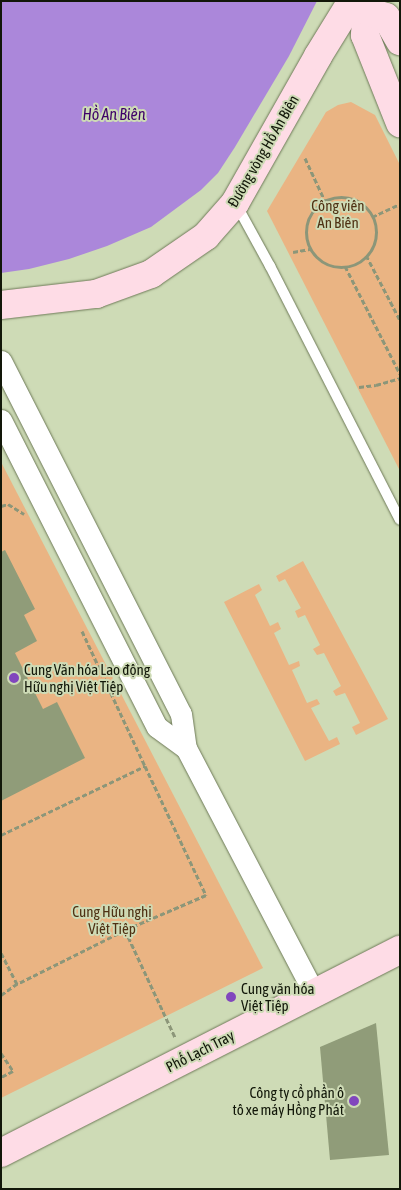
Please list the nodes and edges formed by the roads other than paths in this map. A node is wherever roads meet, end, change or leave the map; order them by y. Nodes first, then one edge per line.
1 (360, 4) edge
2 (400, 41) edge
3 (400, 123) edge
4 (235, 203) junction
5 (1, 305) edge
6 (1, 361) edge
7 (1, 420) edge
8 (66, 488) junction
9 (42, 500) junction
10 (400, 520) edge
11 (116, 585) junction
12 (91, 597) junction
13 (186, 748) junction
14 (400, 950) edge
15 (314, 993) junction
16 (1, 1154) edge

1 - 2 main road
1 - 3 main road
1 - 4 main road, Đường vòng Hồ An Biên
4 - 5 main road, Đường vòng Hồ An Biên
4 - 10 lane
6 - 8 street
7 - 9 street
8 - 9 street
8 - 11 street
9 - 12 street
11 - 12 street
11 - 13 street
12 - 13 street
13 - 15 street
14 - 15 main road, Phố Lạch Tray
15 - 16 main road, Phố Lạch Tray

